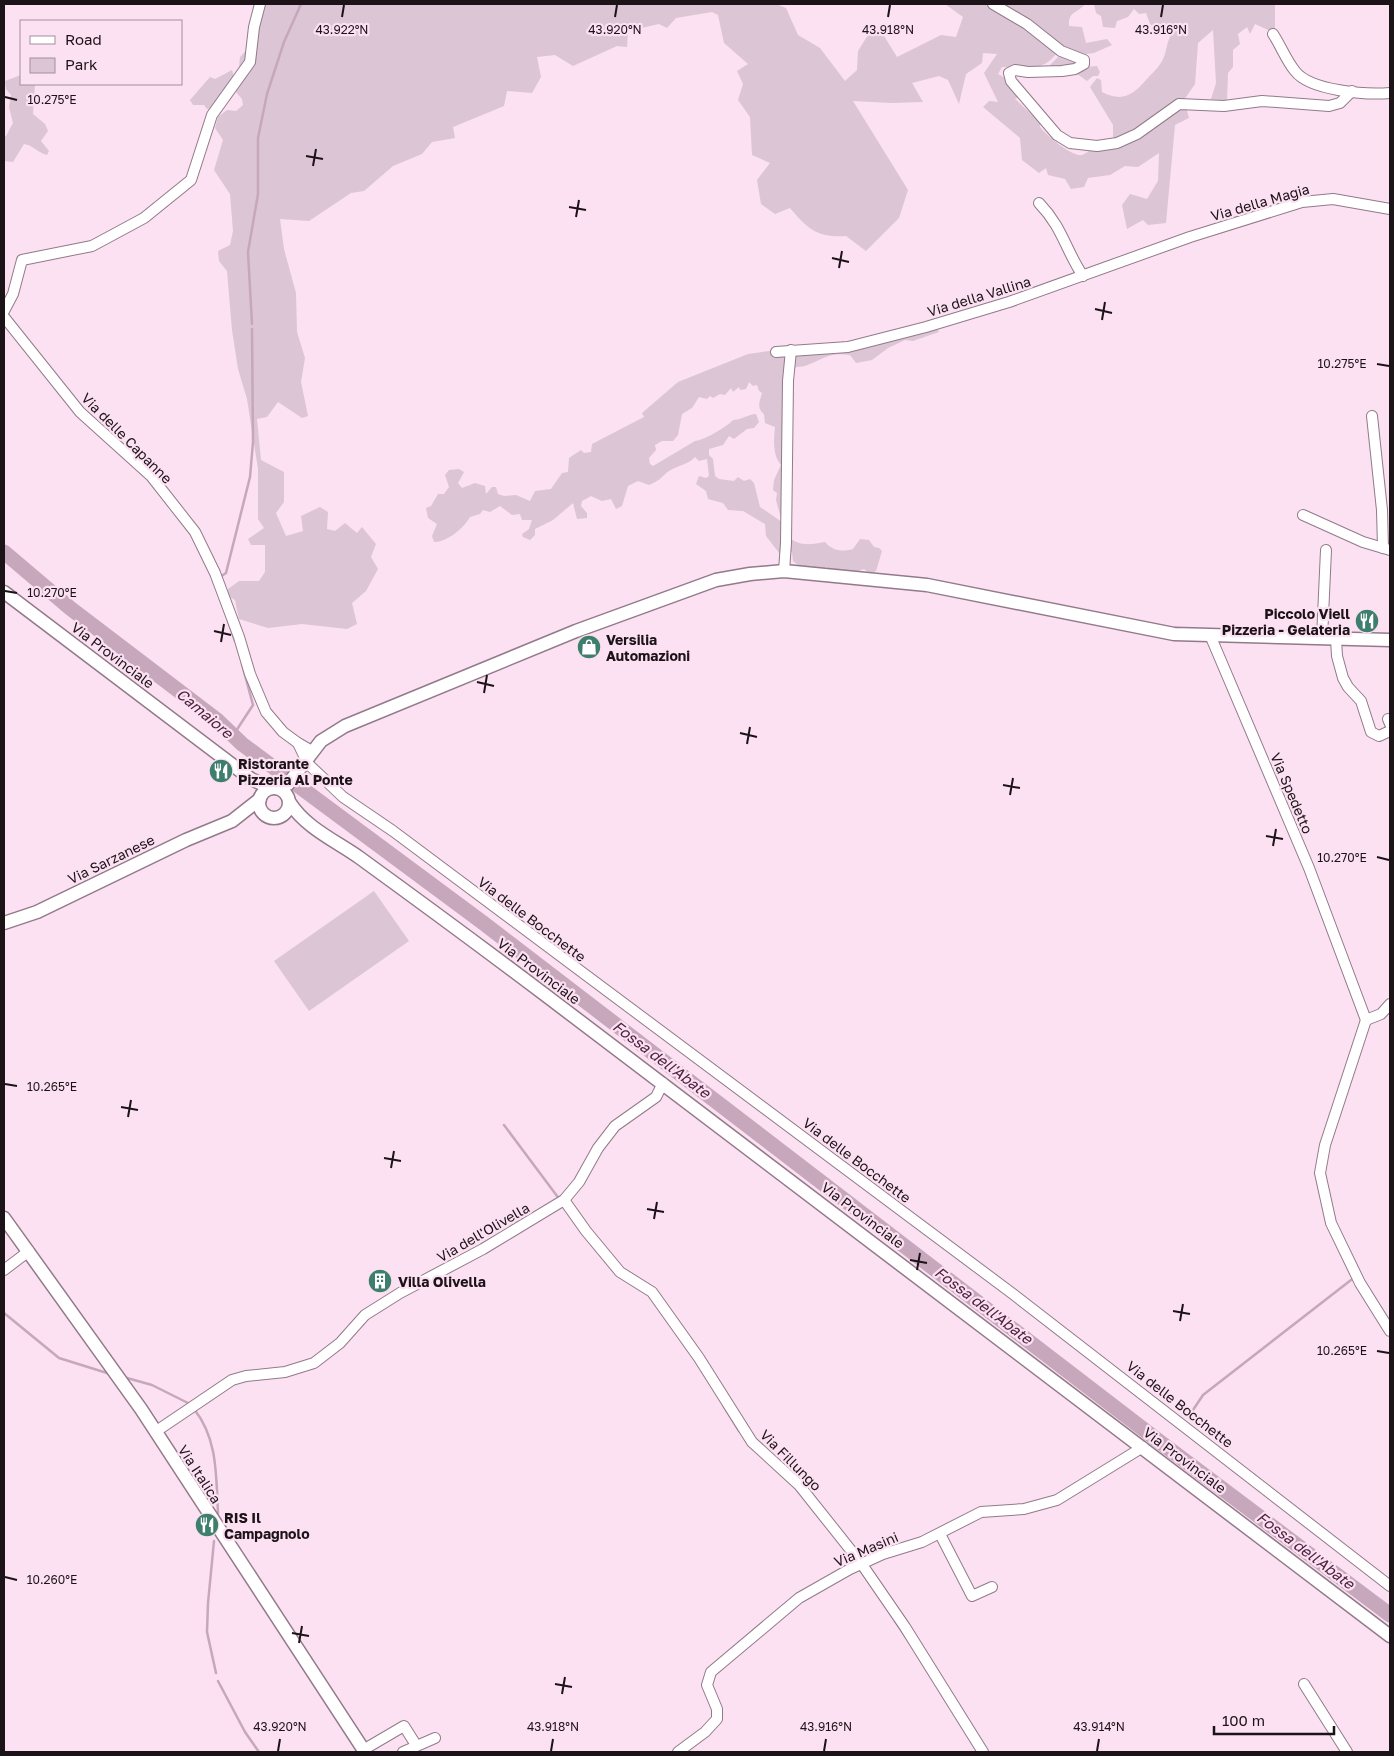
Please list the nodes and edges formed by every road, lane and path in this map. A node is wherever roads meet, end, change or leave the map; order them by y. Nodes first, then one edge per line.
1 (260, 4) edge
2 (993, 4) edge
3 (1273, 34) dead end
4 (1352, 91) junction
5 (1390, 93) edge
6 (1038, 203) dead end
7 (1390, 209) edge
8 (1170, 245) joint
9 (1083, 276) junction
10 (4, 312) edge
11 (4, 317) edge
12 (791, 350) junction
13 (776, 352) dead end
14 (1372, 416) dead end
15 (1304, 515) dead end
16 (1387, 549) edge
17 (1326, 550) dead end
18 (784, 571) junction
19 (4, 592) edge
20 (1210, 635) junction
21 (1322, 638) junction
22 (1336, 639) junction
23 (1390, 640) edge
24 (1390, 731) edge
25 (307, 758) junction
26 (251, 779) junction
27 (283, 792) junction
28 (260, 798) junction
29 (273, 818) junction
30 (232, 821) junction
31 (311, 825) junction
32 (4, 923) edge
33 (1390, 1004) edge
34 (1366, 1020) junction
35 (663, 1084) junction
36 (564, 1200) junction
37 (4, 1218) edge
38 (29, 1251) junction
39 (4, 1270) edge
40 (1389, 1328) edge
41 (155, 1432) junction
42 (1143, 1447) junction
43 (940, 1534) junction
44 (861, 1563) junction
45 (1390, 1586) edge
46 (992, 1587) dead end
47 (1390, 1636) edge
48 (1304, 1684) dead end
49 (434, 1738) dead end
50 (416, 1746) junction
51 (364, 1751) edge
52 (403, 1752) edge
53 (678, 1752) edge
54 (983, 1752) edge
55 (1347, 1752) edge

1 - 10 street
2 - 4 street
3 - 4 street
4 - 5 street
6 - 9 street
7 - 8 street, Via della Magia
8 - 9 street, Via della Vallina
9 - 12 street, Via della Vallina
11 - 25 street, Via delle Capanne
12 - 13 street, Via della Vallina
12 - 18 street
14 - 16 street
15 - 16 street
17 - 21 street
18 - 20 main road
18 - 25 main road
19 - 26 main road, Via Provinciale
20 - 21 main road
20 - 34 street, Via Spedetto
21 - 22 main road
22 - 23 main road
22 - 24 street
25 - 27 main road
25 - 45 street, Via delle Bocchette
26 - 27 main road, Via Provinciale
26 - 28 main road, Via Provinciale
27 - 28 main road, Via Sarzanese
27 - 29 main road
27 - 31 main road, Via Provinciale
28 - 29 main road, Via Provinciale
28 - 30 main road, Via Sarzanese
29 - 30 main road, Via Sarzanese
29 - 31 main road, Via Provinciale
30 - 32 main road, Via Sarzanese
31 - 35 main road, Via Provinciale
33 - 34 street
34 - 40 street
35 - 36 street, Via dell'Olivella
35 - 42 main road, Via Provinciale
36 - 41 street, Via dell'Olivella
36 - 44 street, Via Fillungo
37 - 38 main road, Via Italica
38 - 39 street
38 - 41 main road, Via Italica
41 - 51 main road, Via Italica
42 - 43 street, Via Masini
42 - 47 main road, Via Provinciale
43 - 44 street, Via Masini
43 - 46 street
44 - 53 street, Via Masini
44 - 54 street, Via Fillungo
48 - 55 street
49 - 50 street
50 - 51 street
50 - 52 street

